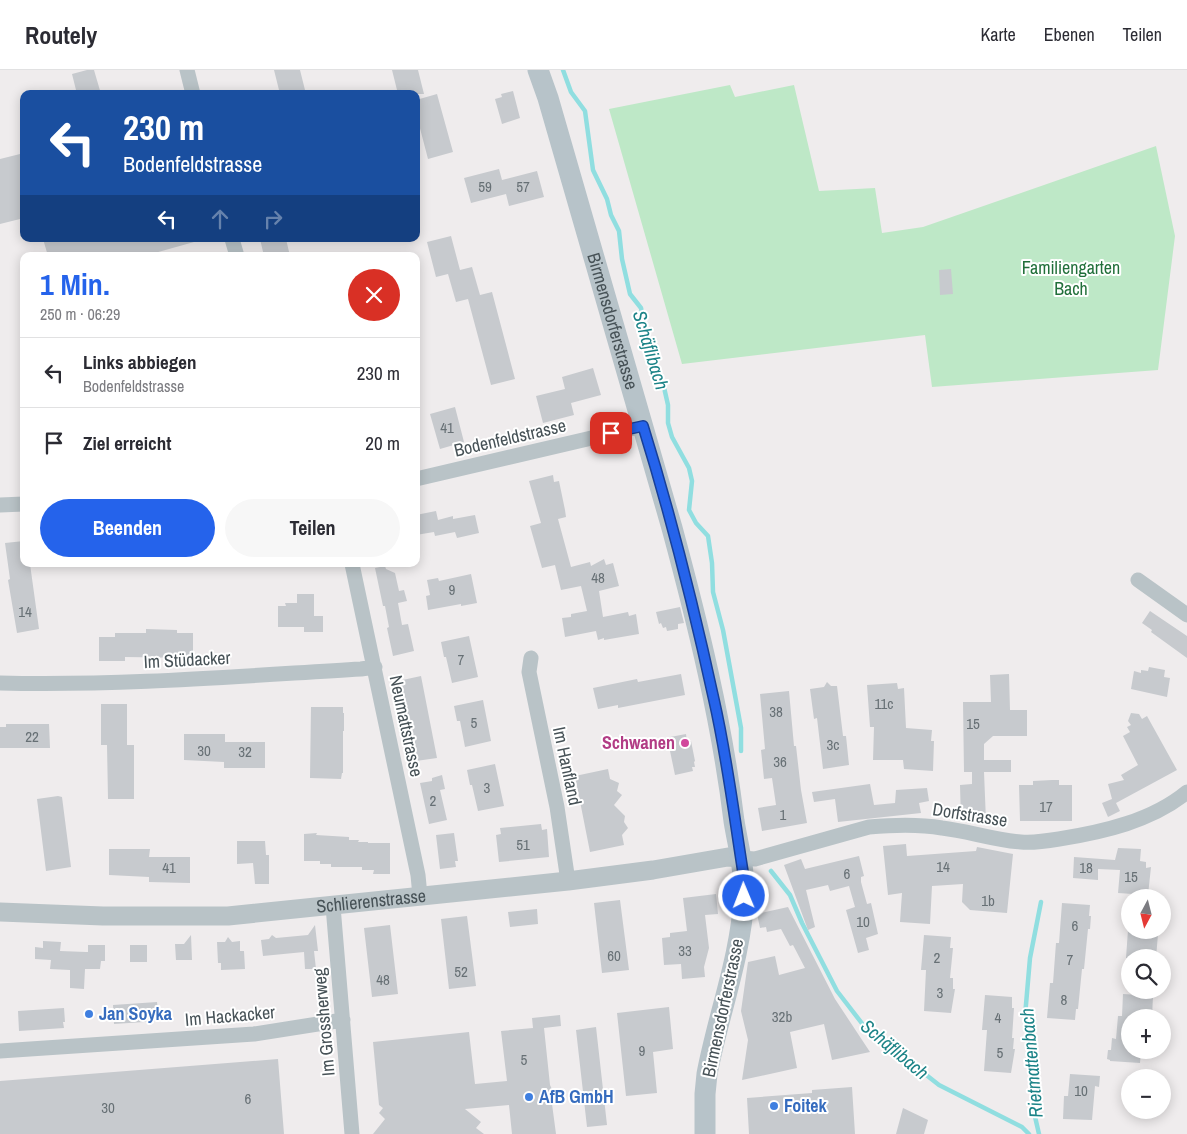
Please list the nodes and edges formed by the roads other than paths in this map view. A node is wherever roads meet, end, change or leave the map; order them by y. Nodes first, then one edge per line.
1 (187, 70) edge
2 (538, 70) edge
3 (192, 90) edge
4 (643, 426) junction
5 (420, 478) edge
6 (0, 504) edge
7 (20, 504) edge
8 (353, 567) edge
9 (1138, 580) dead end
10 (1187, 615) edge
11 (531, 658) dead end
12 (375, 667) junction
13 (0, 683) edge
14 (1187, 792) edge
15 (741, 858) junction
16 (568, 881) junction
17 (420, 896) junction
18 (332, 906) junction
19 (0, 912) edge
20 (343, 1020) junction
21 (0, 1051) edge
22 (352, 1134) edge
23 (706, 1134) edge

1 - 3 street
2 - 4 main road, Birmensdorferstrasse
4 - 5 street, Bodenfeldstrasse
4 - 15 main road, Birmensdorferstrasse
6 - 7 street
8 - 12 street, Neumattstrasse
9 - 10 street
11 - 16 street, Im Hanfland
12 - 13 street, Im Stüdacker
12 - 17 street, Neumattstrasse
14 - 15 street, Dorfstrasse
15 - 16 street, Schlierenstrasse
15 - 23 main road, Birmensdorferstrasse
16 - 17 street, Schlierenstrasse
17 - 18 street, Schlierenstrasse
18 - 19 street, Schlierenstrasse
18 - 20 street, Im Grossherweg
20 - 21 street, Im Hackacker
20 - 22 street, Im Grossherweg

